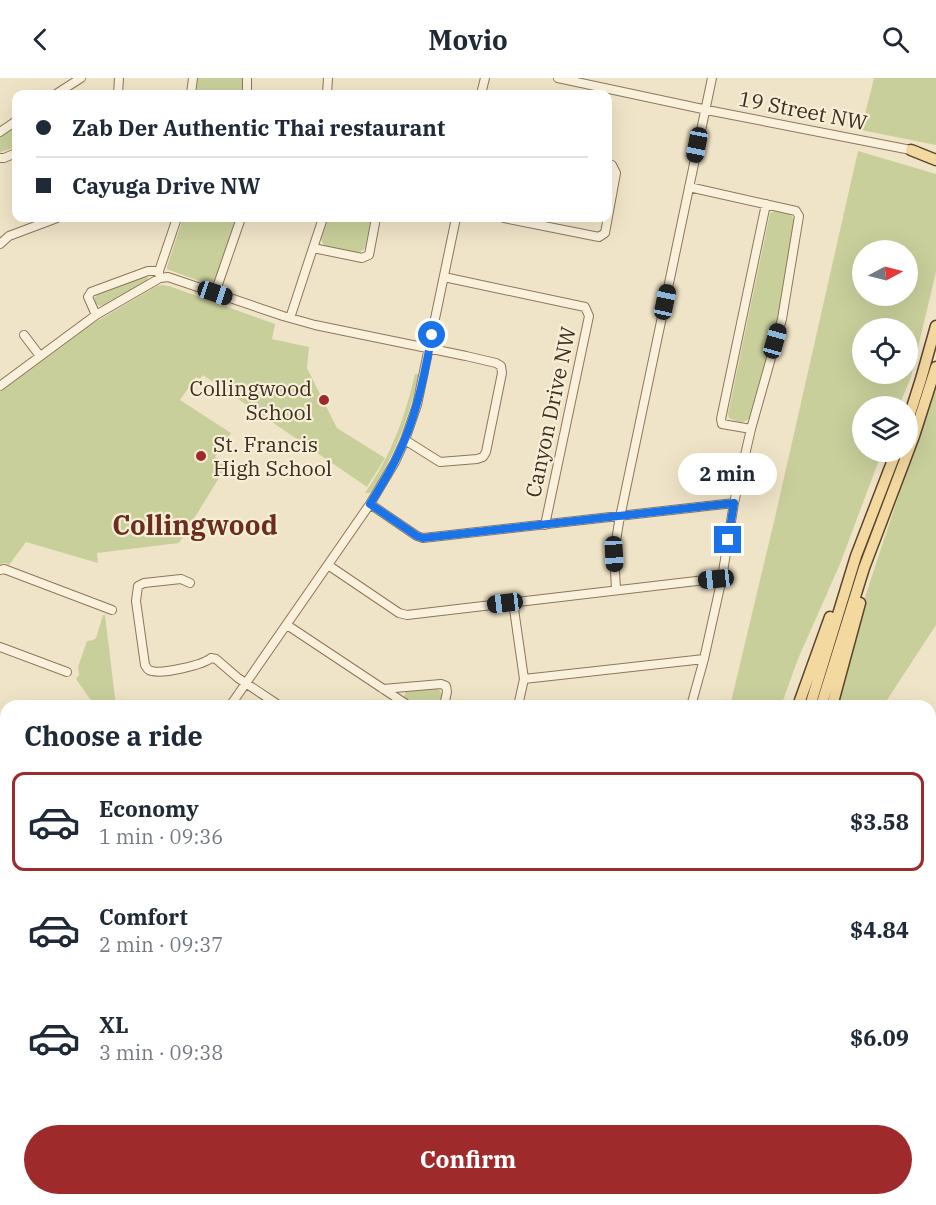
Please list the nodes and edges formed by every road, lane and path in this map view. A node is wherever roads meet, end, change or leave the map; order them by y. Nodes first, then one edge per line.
1 (81, 78) edge
2 (558, 78) edge
3 (712, 78) edge
4 (62, 90) edge
5 (705, 109) junction
6 (911, 150) joint
7 (936, 156) edge
8 (612, 165) edge
9 (689, 187) junction
10 (612, 194) edge
11 (766, 204) junction
12 (46, 222) edge
13 (176, 222) edge
14 (240, 222) edge
15 (322, 222) edge
16 (375, 222) edge
17 (455, 222) edge
18 (524, 222) edge
19 (607, 222) edge
20 (0, 244) edge
21 (314, 248) junction
22 (159, 274) junction
23 (444, 278) junction
24 (215, 293) junction
25 (96, 315) junction
26 (290, 318) junction
27 (936, 326) edge
28 (24, 335) dead end
29 (429, 349) junction
30 (40, 356) junction
31 (936, 367) edge
32 (0, 386) edge
33 (916, 396) edge
34 (751, 429) junction
35 (405, 440) junction
36 (892, 462) edge
37 (734, 503) junction
38 (370, 504) junction
39 (621, 516) junction
40 (883, 520) junction
41 (545, 525) junction
42 (856, 556) junction
43 (328, 565) junction
44 (0, 570) edge
45 (722, 578) junction
46 (190, 583) dead end
47 (616, 589) junction
48 (513, 602) junction
49 (112, 610) dead end
50 (287, 625) junction
51 (0, 647) edge
52 (704, 658) junction
53 (67, 672) dead end
54 (524, 679) junction
55 (247, 684) junction
56 (382, 689) junction
57 (235, 700) edge
58 (271, 700) edge
59 (399, 700) edge
60 (445, 700) edge
61 (519, 700) edge
62 (693, 700) edge
63 (800, 700) edge
64 (812, 700) edge
65 (823, 700) edge
66 (834, 700) edge

1 - 4 street
2 - 5 street, 19 Street NW
3 - 5 street
5 - 6 street, 19 Street NW
5 - 9 street
6 - 7 main road
8 - 10 street
9 - 11 street
9 - 39 street
11 - 34 street
11 - 34 street
12 - 20 street
13 - 22 street
14 - 24 street
15 - 21 street
16 - 21 street
17 - 23 street
18 - 19 street
21 - 26 street
22 - 24 street
22 - 25 street
22 - 25 street
23 - 29 street
23 - 41 street, Canyon Drive NW
24 - 26 street
25 - 30 street
26 - 29 street
27 - 33 main road
28 - 30 street
29 - 35 street
29 - 35 street
30 - 32 street
31 - 40 main road
34 - 37 street
35 - 38 street
36 - 42 main road
37 - 39 street
37 - 45 street
38 - 41 street
38 - 43 street
39 - 41 street
39 - 47 street
40 - 65 main road
40 - 66 main road
42 - 63 main road
42 - 64 main road
43 - 48 street
43 - 50 street
44 - 49 street
45 - 47 street
45 - 52 street
46 - 55 street
47 - 48 street
48 - 54 street
50 - 55 street
50 - 56 street
51 - 53 street
52 - 54 street
52 - 62 street
54 - 61 street
55 - 57 street
55 - 58 street
56 - 59 street
56 - 60 street

